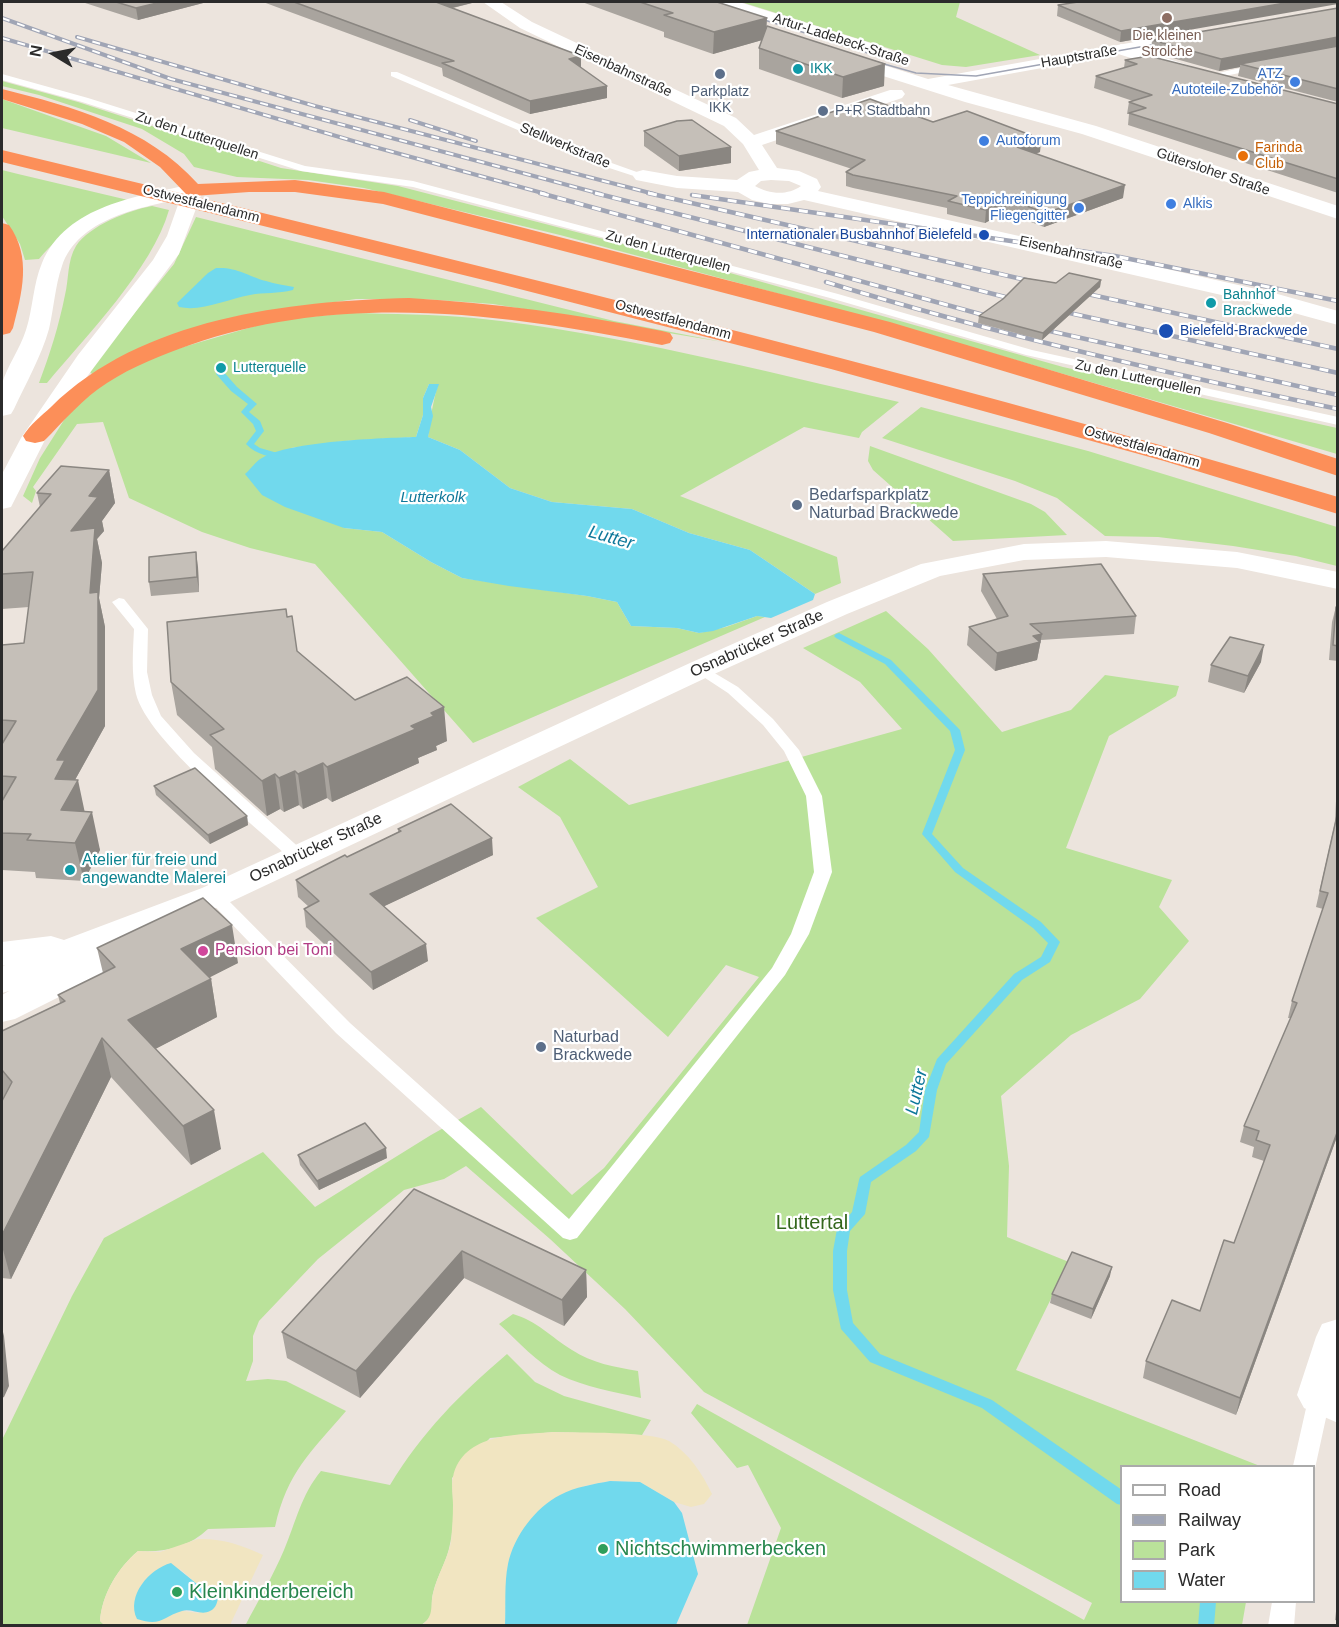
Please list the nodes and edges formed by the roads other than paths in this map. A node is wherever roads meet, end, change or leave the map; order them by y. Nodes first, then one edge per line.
1 (491, 2) edge
2 (721, 9) edge
3 (1211, 33) edge
4 (1121, 49) junction
5 (1268, 65) edge
6 (394, 74) dead end
7 (1209, 76) junction
8 (2, 77) edge
9 (957, 79) junction
10 (926, 84) junction
11 (1245, 86) edge
12 (2, 94) edge
13 (896, 94) dead end
14 (1089, 130) junction
15 (2, 139) edge
16 (750, 141) junction
17 (2, 156) edge
18 (771, 174) junction
19 (643, 176) joint
20 (744, 186) junction
21 (193, 190) junction
22 (803, 194) junction
23 (1338, 213) edge
24 (2, 229) edge
25 (1338, 318) edge
26 (2, 328) edge
27 (880, 352) dead end
28 (960, 373) dead end
29 (2, 409) edge
30 (1338, 421) edge
31 (35, 436) junction
32 (1338, 468) edge
33 (1338, 478) edge
34 (2, 501) edge
35 (1338, 508) edge
36 (1338, 581) edge
37 (119, 602) dead end
38 (701, 669) junction
39 (298, 856) junction
40 (214, 896) junction
41 (94, 941) junction
42 (2, 954) edge
43 (2, 981) edge
44 (2, 1010) edge
45 (1338, 1337) edge
46 (1329, 1400) edge
47 (1306, 1465) edge
48 (1284, 1603) edge
49 (1281, 1626) edge

1 - 16 street, Eisenbahnstraße
2 - 9 street, Artur-Ladebeck-Straße
2 - 10 street, Artur-Ladebeck-Straße
3 - 4 street, Hauptstraße
4 - 7 street
4 - 9 street, Hauptstraße
5 - 7 lane
6 - 19 lane, Stellwerkstraße
7 - 11 street
8 - 30 lane, Zu den Lutterquellen
9 - 10 street, Hauptstraße
9 - 14 street, Gütersloher Straße
10 - 14 street, Gütersloher Straße
12 - 21 highway
13 - 16 street
14 - 23 street, Gütersloher Straße
15 - 27 highway, Ostwestfalendamm
16 - 18 street, Eisenbahnstraße
17 - 35 highway, Ostwestfalendamm
18 - 20 street
18 - 22 street
19 - 20 street, Stellwerkstraße
20 - 22 street, Eisenbahnstraße
21 - 29 street
21 - 31 street
21 - 32 highway
22 - 25 street, Eisenbahnstraße
24 - 26 highway
28 - 33 highway, Ostwestfalendamm
31 - 34 street
31 - 35 highway
36 - 38 street, Osnabrücker Straße
37 - 39 lane
38 - 39 street, Osnabrücker Straße
38 - 40 lane
39 - 40 street, Osnabrücker Straße
40 - 41 street, Osnabrücker Straße
40 - 44 street, Osnabrücker Straße
41 - 42 street
41 - 43 street, Osnabrücker Straße
45 - 46 street
46 - 47 lane
48 - 49 lane

